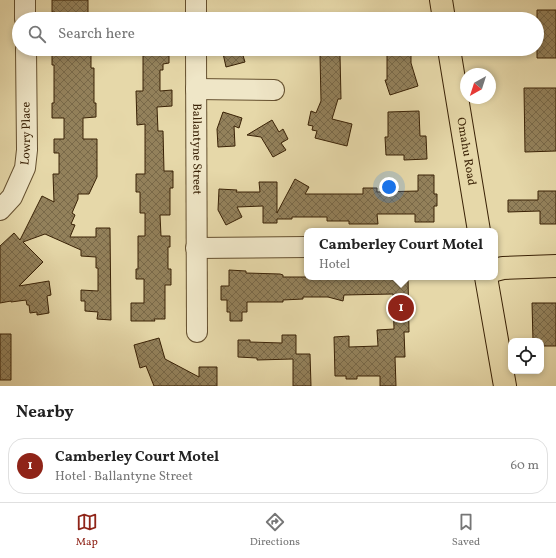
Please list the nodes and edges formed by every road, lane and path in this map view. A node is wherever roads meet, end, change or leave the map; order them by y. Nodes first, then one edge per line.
1 (25, 0) edge
2 (196, 0) edge
3 (441, 0) edge
4 (25, 12) edge
5 (196, 12) edge
6 (443, 12) edge
7 (26, 56) edge
8 (196, 56) edge
9 (450, 56) edge
10 (196, 88) junction
11 (274, 90) dead end
12 (0, 210) edge
13 (478, 228) edge
14 (304, 247) edge
15 (196, 248) junction
16 (556, 266) edge
17 (498, 270) edge
18 (487, 280) edge
19 (197, 332) dead end
20 (505, 386) edge

1 - 4 street
2 - 5 street
3 - 6 main road
7 - 12 street, Lowry Place
8 - 10 street, Ballantyne Street
9 - 13 main road, Omahu Road
10 - 11 street
10 - 15 street, Ballantyne Street
14 - 15 street
15 - 19 street, Ballantyne Street
16 - 17 main road
18 - 20 main road

